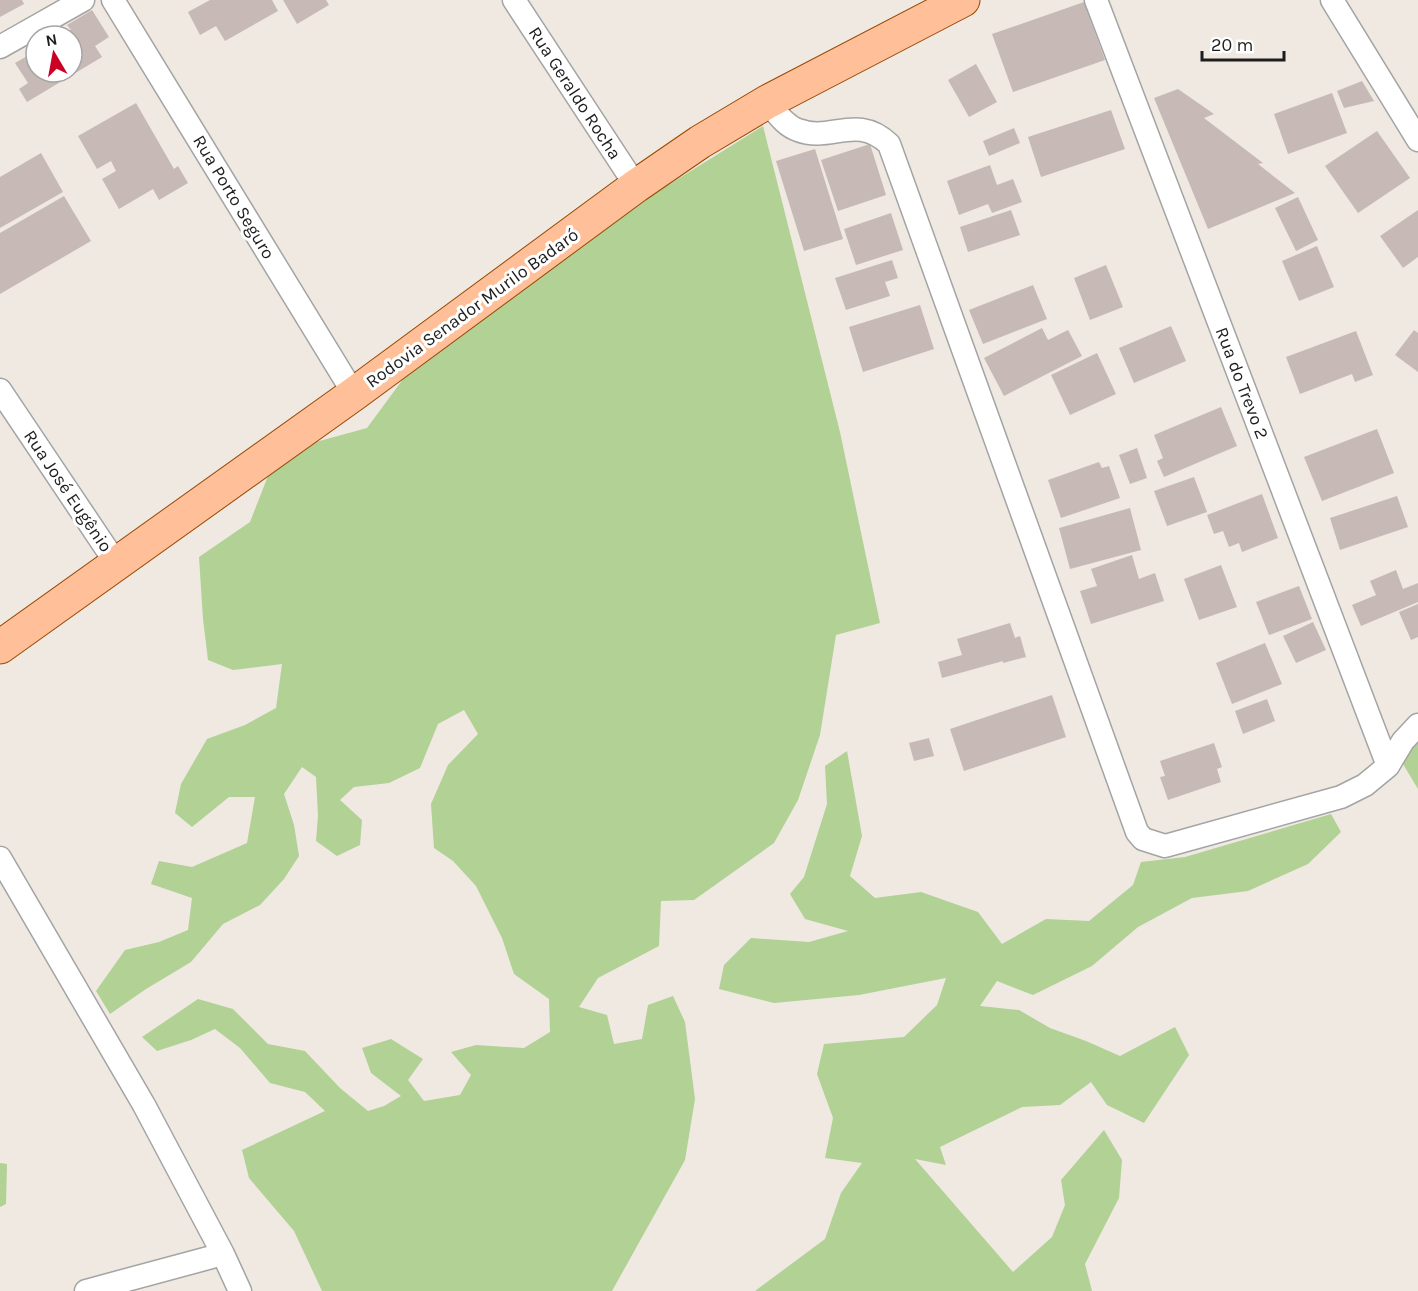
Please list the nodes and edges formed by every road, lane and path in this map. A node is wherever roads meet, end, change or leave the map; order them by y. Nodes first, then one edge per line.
1 (83, 0) edge
2 (113, 0) edge
3 (514, 0) edge
4 (963, 0) edge
5 (1096, 0) edge
6 (1332, 0) edge
7 (0, 47) edge
8 (766, 102) junction
9 (1415, 131) edge
10 (636, 186) junction
11 (0, 391) edge
12 (354, 394) junction
13 (116, 563) junction
14 (0, 647) edge
15 (1418, 725) edge
16 (1388, 766) junction
17 (0, 858) edge
18 (223, 1254) junction
19 (86, 1291) edge
20 (240, 1291) edge

1 - 7 street
2 - 12 street, Rua Porto Seguro
3 - 10 street, Rua Geraldo Rocha
4 - 8 main road, Rodovia Senador Murilo Badaró
5 - 16 street, Rua do Trevo 2
6 - 9 street
8 - 10 main road, Rodovia Senador Murilo Badaró
8 - 16 street
10 - 12 main road, Rodovia Senador Murilo Badaró
11 - 13 street, Rua José Eugênio
12 - 13 main road, Rodovia Senador Murilo Badaró
13 - 14 main road, Rodovia Senador Murilo Badaró
15 - 16 street
17 - 18 street
18 - 19 street
18 - 20 street

